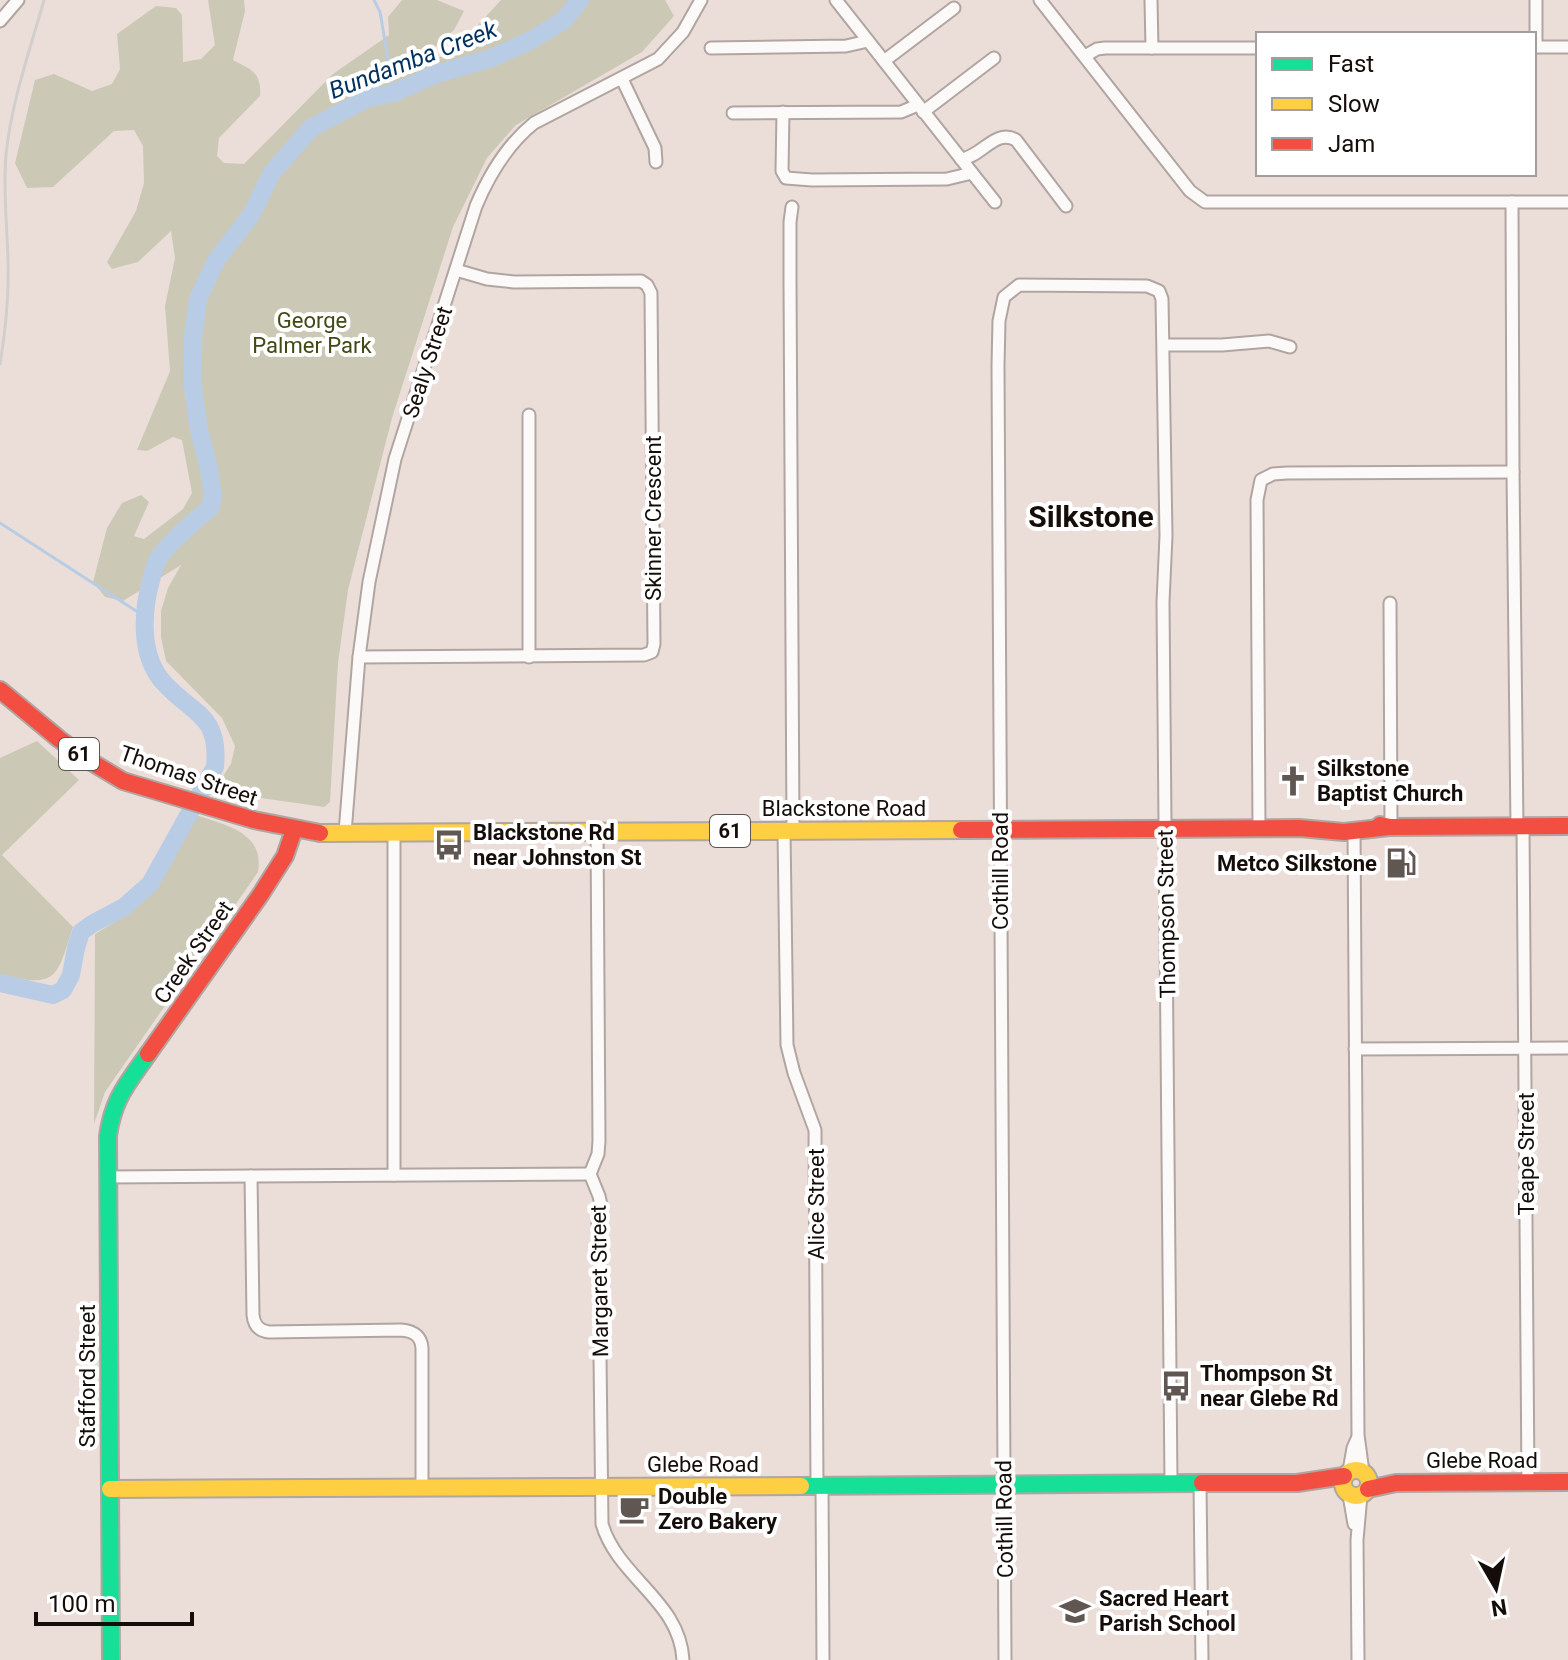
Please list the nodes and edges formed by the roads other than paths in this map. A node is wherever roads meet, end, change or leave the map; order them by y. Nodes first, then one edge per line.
1 (18, 0) edge
2 (701, 0) edge
3 (1040, 0) edge
4 (1151, 0) edge
5 (1536, 0) edge
6 (843, 2) edge
7 (954, 8) dead end
8 (0, 21) edge
9 (1535, 32) edge
10 (868, 41) junction
11 (1536, 47) edge
12 (1568, 47) edge
13 (711, 48) dead end
14 (1152, 48) junction
15 (1256, 48) edge
16 (1085, 56) junction
17 (994, 58) dead end
18 (884, 61) junction
19 (622, 79) junction
20 (921, 108) junction
21 (783, 112) junction
22 (733, 113) dead end
23 (961, 159) junction
24 (656, 162) dead end
25 (972, 173) junction
26 (995, 202) dead end
27 (1512, 202) junction
28 (1568, 202) edge
29 (1066, 206) dead end
30 (792, 207) dead end
31 (456, 270) junction
32 (1164, 345) junction
33 (1290, 347) dead end
34 (529, 415) dead end
35 (1513, 472) junction
36 (1390, 603) dead end
37 (359, 657) junction
38 (529, 657) junction
39 (0, 690) edge
40 (1568, 826) edge
41 (1390, 827) junction
42 (1520, 827) junction
43 (1299, 828) junction
44 (1000, 829) junction
45 (1165, 829) junction
46 (1259, 829) junction
47 (294, 830) junction
48 (1354, 830) junction
49 (597, 831) junction
50 (788, 831) junction
51 (345, 833) junction
52 (394, 833) junction
53 (1525, 1048) junction
54 (1568, 1048) edge
55 (1355, 1049) junction
56 (119, 1095) joint
57 (590, 1174) junction
58 (394, 1175) junction
59 (251, 1176) junction
60 (108, 1177) junction
61 (1528, 1482) junction
62 (1568, 1482) edge
63 (1200, 1483) junction
64 (1356, 1483) junction
65 (1004, 1484) junction
66 (1171, 1484) junction
67 (819, 1485) junction
68 (601, 1486) junction
69 (422, 1487) junction
70 (110, 1489) junction
71 (111, 1660) edge
72 (683, 1660) edge
73 (823, 1660) edge
74 (1005, 1660) edge
75 (1202, 1660) edge
76 (1358, 1660) edge

1 - 8 street
2 - 19 street, Sealy Street
3 - 16 street
4 - 14 street
5 - 9 street
6 - 10 street
7 - 18 street
10 - 13 street
10 - 18 street
11 - 12 street
14 - 15 street
14 - 16 street
16 - 27 street
17 - 20 street
18 - 20 street
19 - 24 street
19 - 31 street, Sealy Street
20 - 21 street
20 - 23 street
21 - 22 street
21 - 25 street
23 - 25 street
23 - 29 street
25 - 26 street
27 - 28 street
27 - 35 street, Teape Street
30 - 50 street, Alice Street
31 - 37 street, Sealy Street
31 - 38 street, Skinner Crescent
32 - 33 street
32 - 44 street, Cothill Road
32 - 45 street, Thompson Street
34 - 38 street
35 - 42 street, Teape Street
35 - 46 street
36 - 41 street
37 - 38 street, Skinner Crescent
37 - 51 street, Sealy Street
39 - 47 main road, Thomas Street / 61
40 - 42 main road, Blackstone Road / 61
41 - 42 main road, Blackstone Road / 61
41 - 43 main road, Blackstone Road / 61
41 - 48 main road, Blackstone Road / 61
42 - 53 street, Teape Street
43 - 46 main road, Blackstone Road / 61
43 - 48 main road, Blackstone Road / 61
44 - 45 main road, Blackstone Road / 61
44 - 50 main road, Blackstone Road / 61
44 - 65 street, Cothill Road
45 - 46 main road, Blackstone Road / 61
45 - 66 street, Thompson Street
47 - 51 main road, Blackstone Road / 61
47 - 56 main road, Creek Street
48 - 55 street
49 - 50 main road, Blackstone Road / 61
49 - 52 main road, Blackstone Road / 61
49 - 57 street, Margaret Street
50 - 67 street, Alice Street
51 - 52 main road, Blackstone Road / 61
52 - 58 street
53 - 54 street
53 - 55 street
53 - 61 street, Teape Street
55 - 64 street
56 - 60 main road, Stafford Street
57 - 58 street
57 - 68 street, Margaret Street
58 - 59 street
59 - 60 street
59 - 69 street
60 - 70 main road, Stafford Street
61 - 62 main road, Glebe Road
61 - 64 main road, Glebe Road
63 - 64 main road, Glebe Road
63 - 66 main road, Glebe Road
63 - 75 street
64 - 76 street
65 - 66 main road, Glebe Road
65 - 67 main road, Glebe Road
65 - 74 street, Cothill Road
67 - 68 main road, Glebe Road
67 - 73 street, Alice Street
68 - 69 main road, Glebe Road
68 - 72 street, Margaret Street
69 - 70 main road, Glebe Road
70 - 71 main road, Stafford Street

